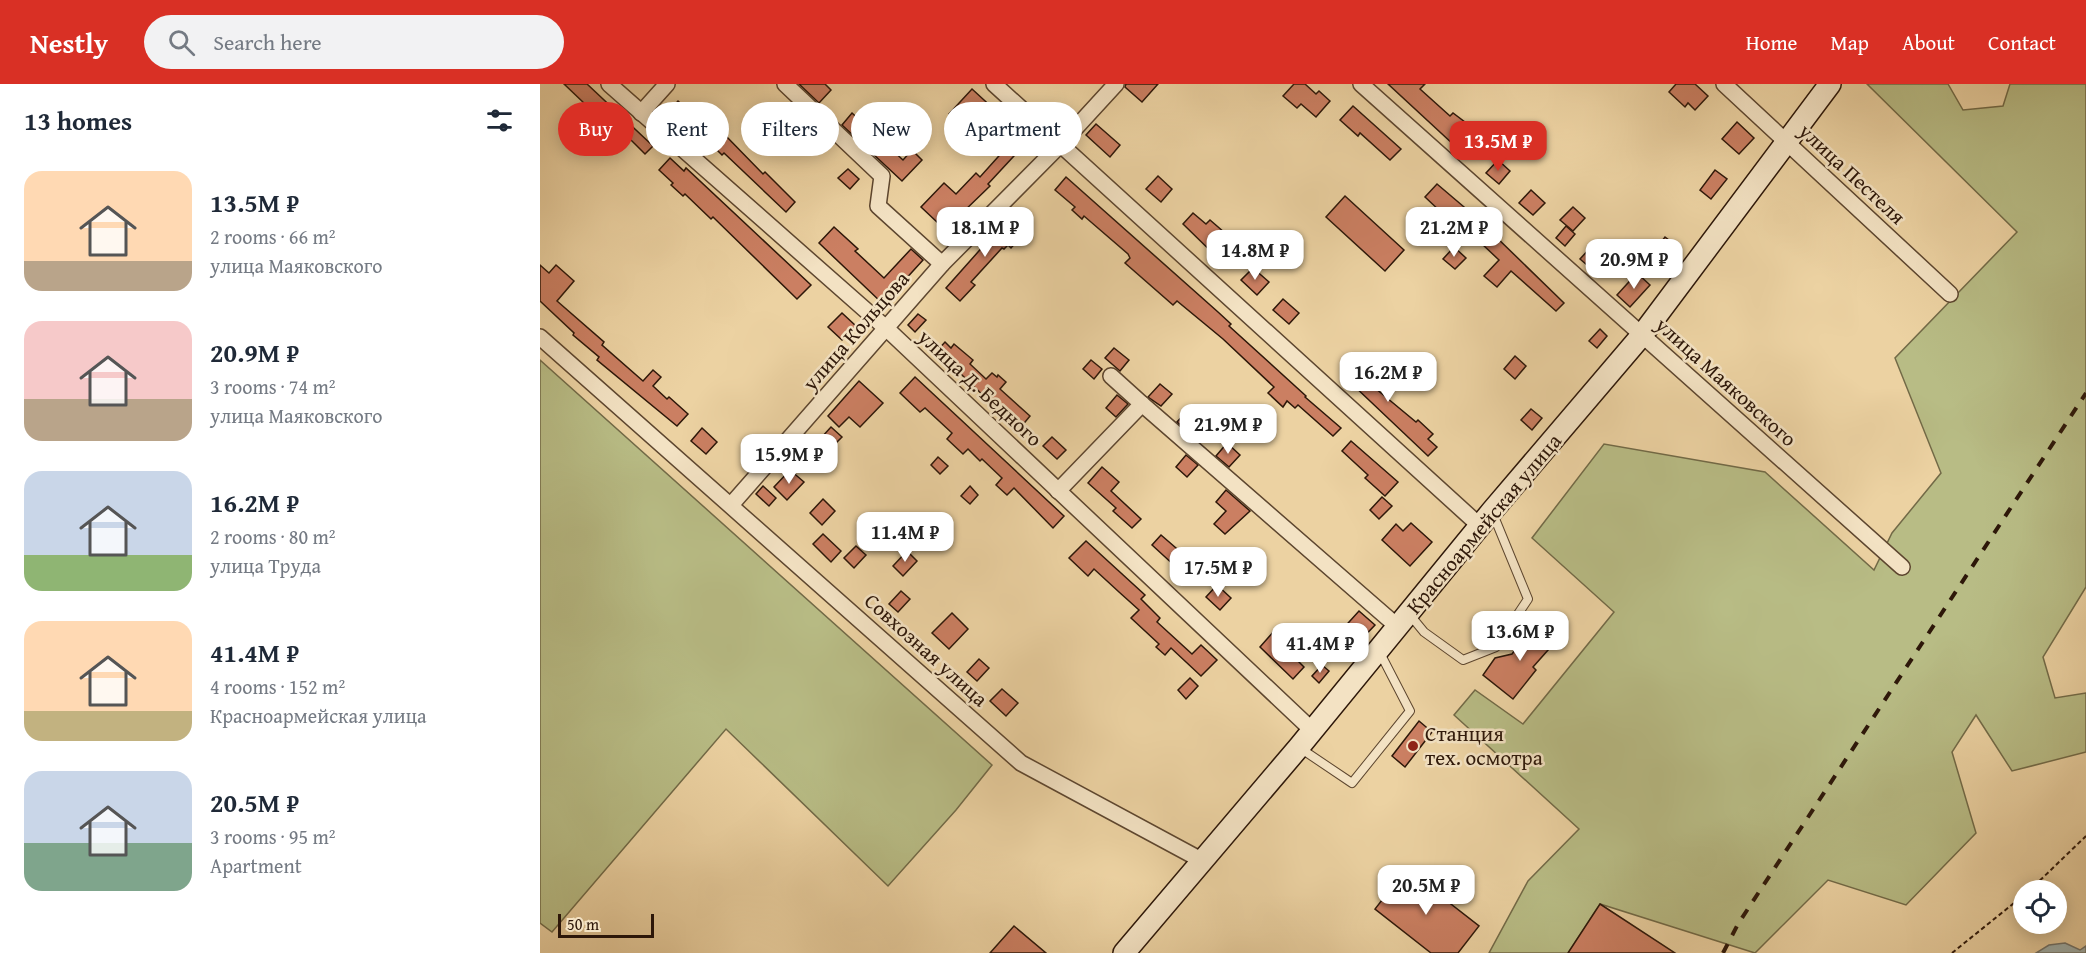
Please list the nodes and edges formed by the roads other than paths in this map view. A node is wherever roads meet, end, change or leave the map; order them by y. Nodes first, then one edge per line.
1 (609, 84) edge
2 (667, 84) edge
3 (785, 84) edge
4 (994, 84) edge
5 (1116, 84) edge
6 (1361, 84) edge
7 (1724, 84) edge
8 (1830, 84) edge
9 (1013, 102) edge
10 (641, 113) junction
11 (1082, 121) edge
12 (1786, 141) junction
13 (1049, 156) edge
14 (1073, 156) edge
15 (942, 264) junction
16 (1950, 294) dead end
17 (887, 329) junction
18 (1642, 335) junction
19 (540, 337) edge
20 (1111, 376) dead end
21 (1142, 404) junction
22 (1058, 491) junction
23 (730, 505) junction
24 (1486, 519) junction
25 (1902, 567) dead end
26 (1403, 620) junction
27 (1379, 650) junction
28 (1313, 731) junction
29 (1299, 747) junction
30 (1203, 861) junction
31 (1124, 953) edge

1 - 10 street, улица Д. Бедного
2 - 10 street
3 - 15 street
4 - 9 street
5 - 11 street, улица Кольцова
6 - 18 street, улица Маяковского
7 - 12 street, улица Пестеля
8 - 12 main road, Красноармейская улица
10 - 17 street, улица Д. Бедного
12 - 16 street, улица Пестеля
12 - 18 main road, Красноармейская улица
13 - 15 street, улица Кольцова
14 - 24 street
15 - 17 street, улица Кольцова
17 - 22 street, улица Д. Бедного
17 - 23 street, улица Кольцова
18 - 24 main road, Красноармейская улица
18 - 25 street, улица Маяковского
19 - 23 street, Совхозная улица
20 - 21 street
21 - 22 street
21 - 26 street
22 - 28 street, улица Д. Бедного
23 - 30 street, Совхозная улица
24 - 26 main road, Красноармейская улица
24 - 26 lane
26 - 27 main road, Красноармейская улица
27 - 28 main road, Красноармейская улица
27 - 29 lane
28 - 29 main road, Красноармейская улица
29 - 30 main road, Красноармейская улица
30 - 31 main road, Красноармейская улица

